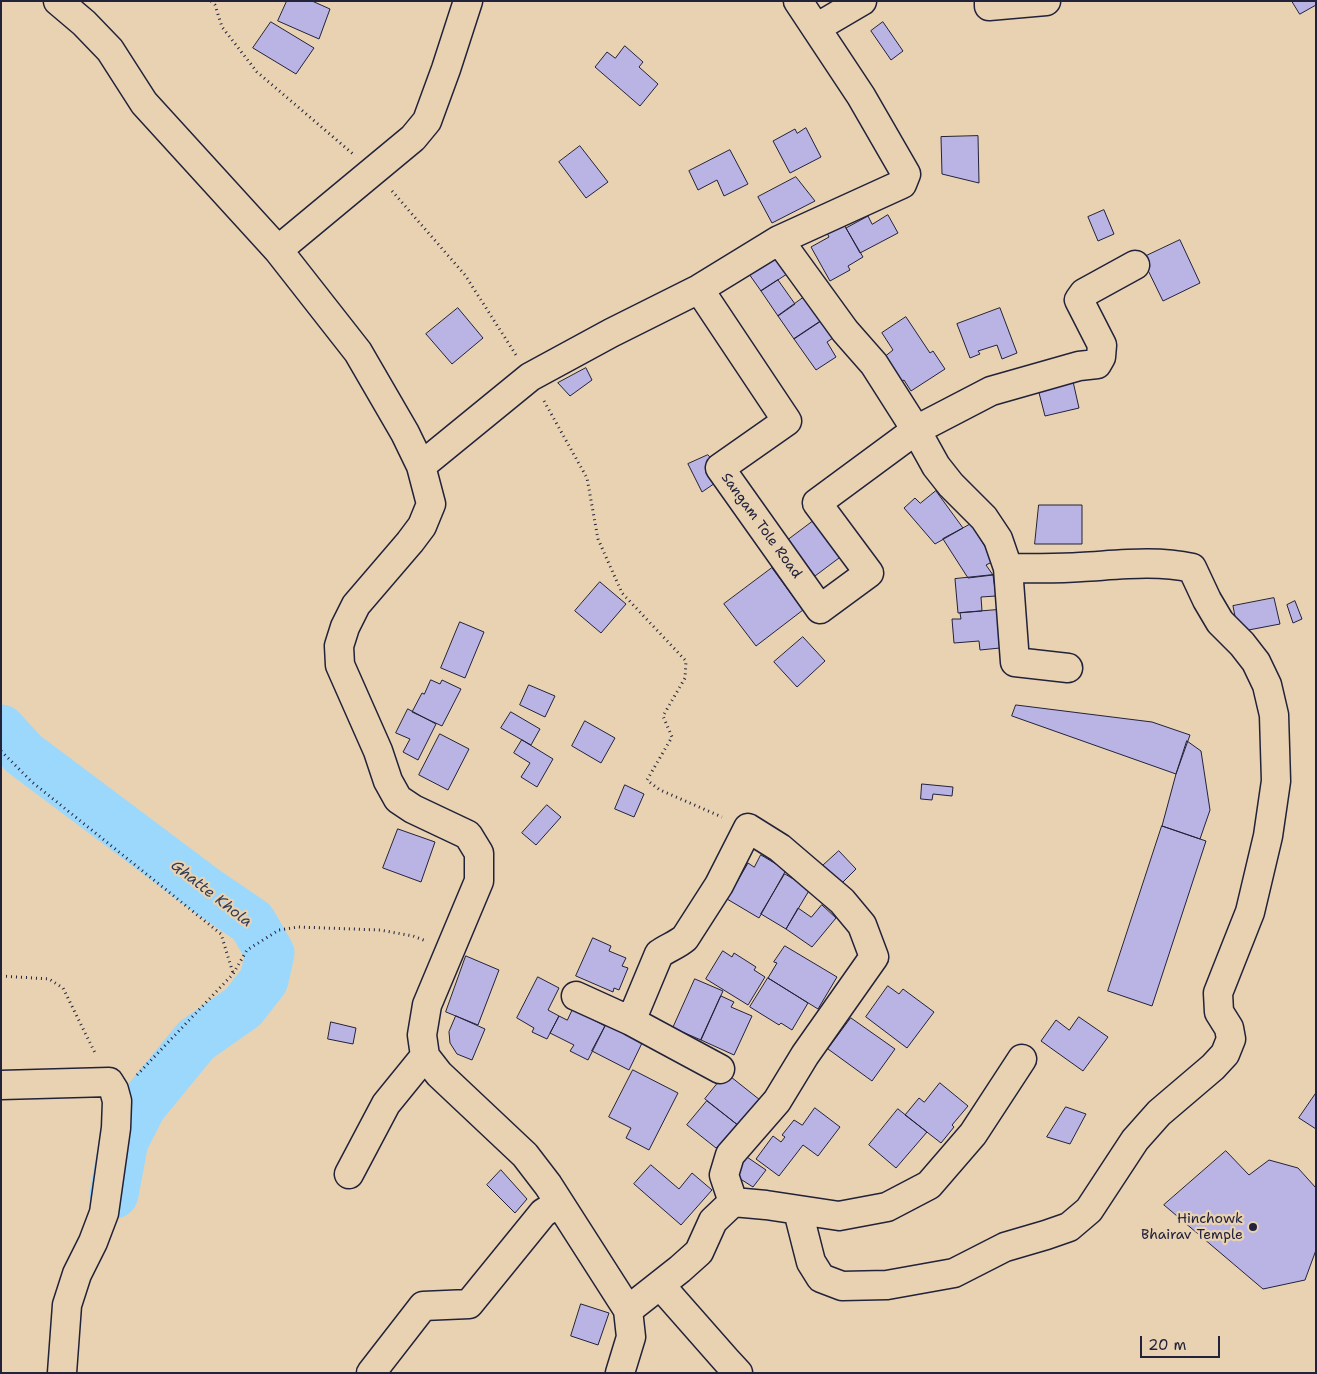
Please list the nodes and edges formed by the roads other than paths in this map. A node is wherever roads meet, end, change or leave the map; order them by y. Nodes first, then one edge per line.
1 (58, 1) edge
2 (468, 1) edge
3 (798, 1) edge
4 (862, 1) edge
5 (989, 1) edge
6 (1046, 1) edge
7 (816, 28) junction
8 (779, 240) junction
9 (278, 250) junction
10 (1135, 265) dead end
11 (699, 289) junction
12 (916, 430) junction
13 (421, 466) junction
14 (1008, 568) junction
15 (1068, 668) dead end
16 (576, 996) dead end
17 (631, 1021) junction
18 (425, 1056) junction
19 (1022, 1058) dead end
20 (720, 1069) dead end
21 (1, 1085) edge
22 (349, 1174) dead end
23 (732, 1202) junction
24 (559, 1203) junction
25 (798, 1211) junction
26 (660, 1285) junction
27 (628, 1310) junction
28 (62, 1373) edge
29 (372, 1373) edge
30 (620, 1373) edge
31 (738, 1373) edge

1 - 9 street
2 - 9 street
3 - 7 street
4 - 7 street
5 - 6 street
7 - 8 street
8 - 11 street
8 - 12 street
9 - 13 street
10 - 12 street
11 - 12 street, Sangam Tole Road
11 - 13 street
12 - 14 street
13 - 18 street
14 - 15 street
14 - 25 street
16 - 17 street
17 - 20 street
17 - 23 street
18 - 22 street
18 - 24 street
19 - 25 street
21 - 28 street
23 - 25 street
23 - 26 street
24 - 27 street
24 - 29 street
26 - 27 street
26 - 31 street
27 - 30 street

